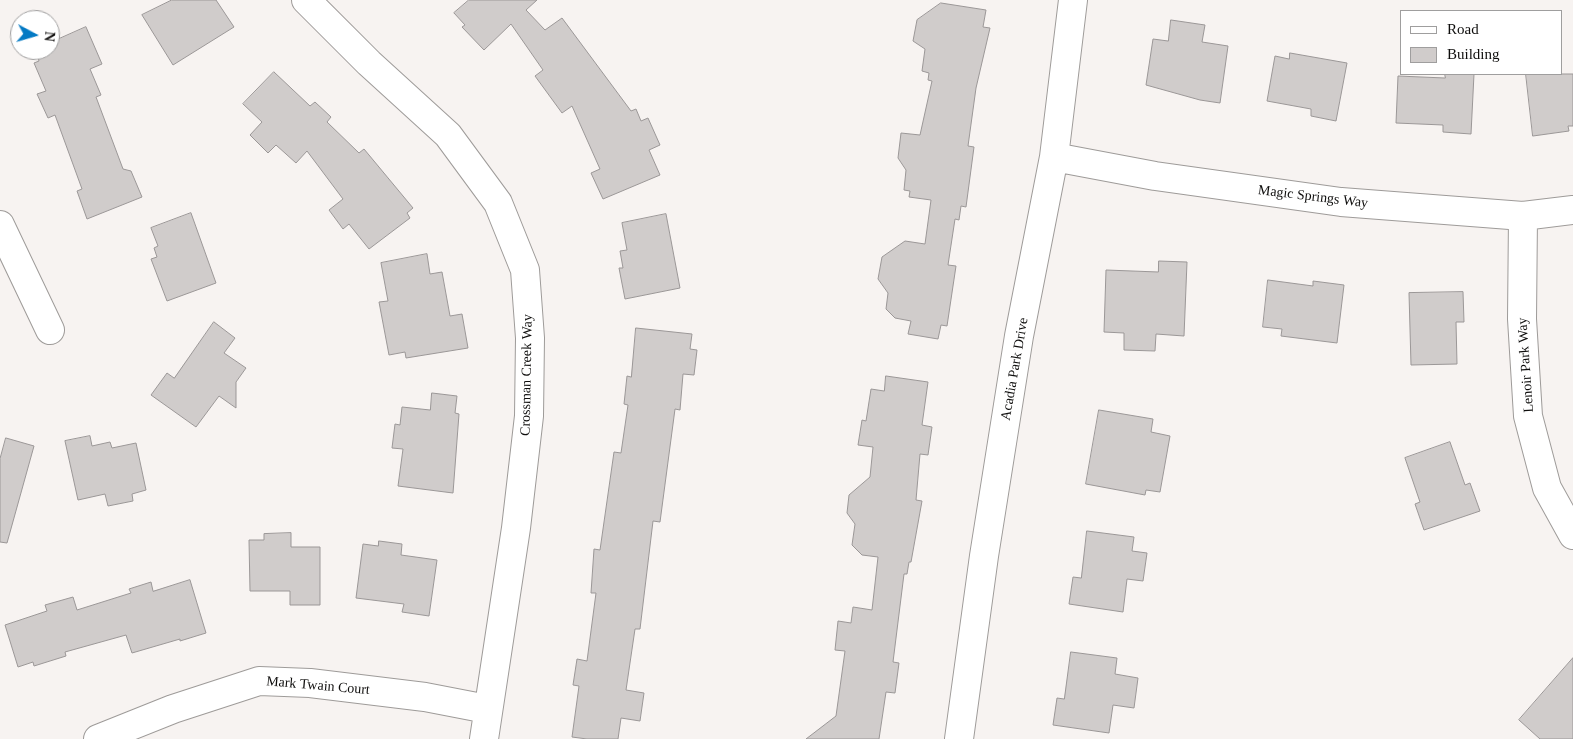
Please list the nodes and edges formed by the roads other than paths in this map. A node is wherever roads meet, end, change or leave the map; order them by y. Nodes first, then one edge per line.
1 (306, 0) edge
2 (1073, 0) edge
3 (1054, 156) junction
4 (1573, 210) edge
5 (1523, 216) junction
6 (0, 225) edge
7 (50, 330) dead end
8 (1573, 536) edge
9 (488, 709) junction
10 (98, 739) edge
11 (484, 739) edge
12 (959, 739) edge

1 - 9 street, Crossman Creek Way
2 - 3 street, Acadia Park Drive
3 - 5 street, Magic Springs Way
3 - 12 street, Acadia Park Drive
4 - 5 street, Magic Springs Way
5 - 8 street, Lenoir Park Way
6 - 7 street
9 - 10 street, Mark Twain Court
9 - 11 street, Crossman Creek Way

